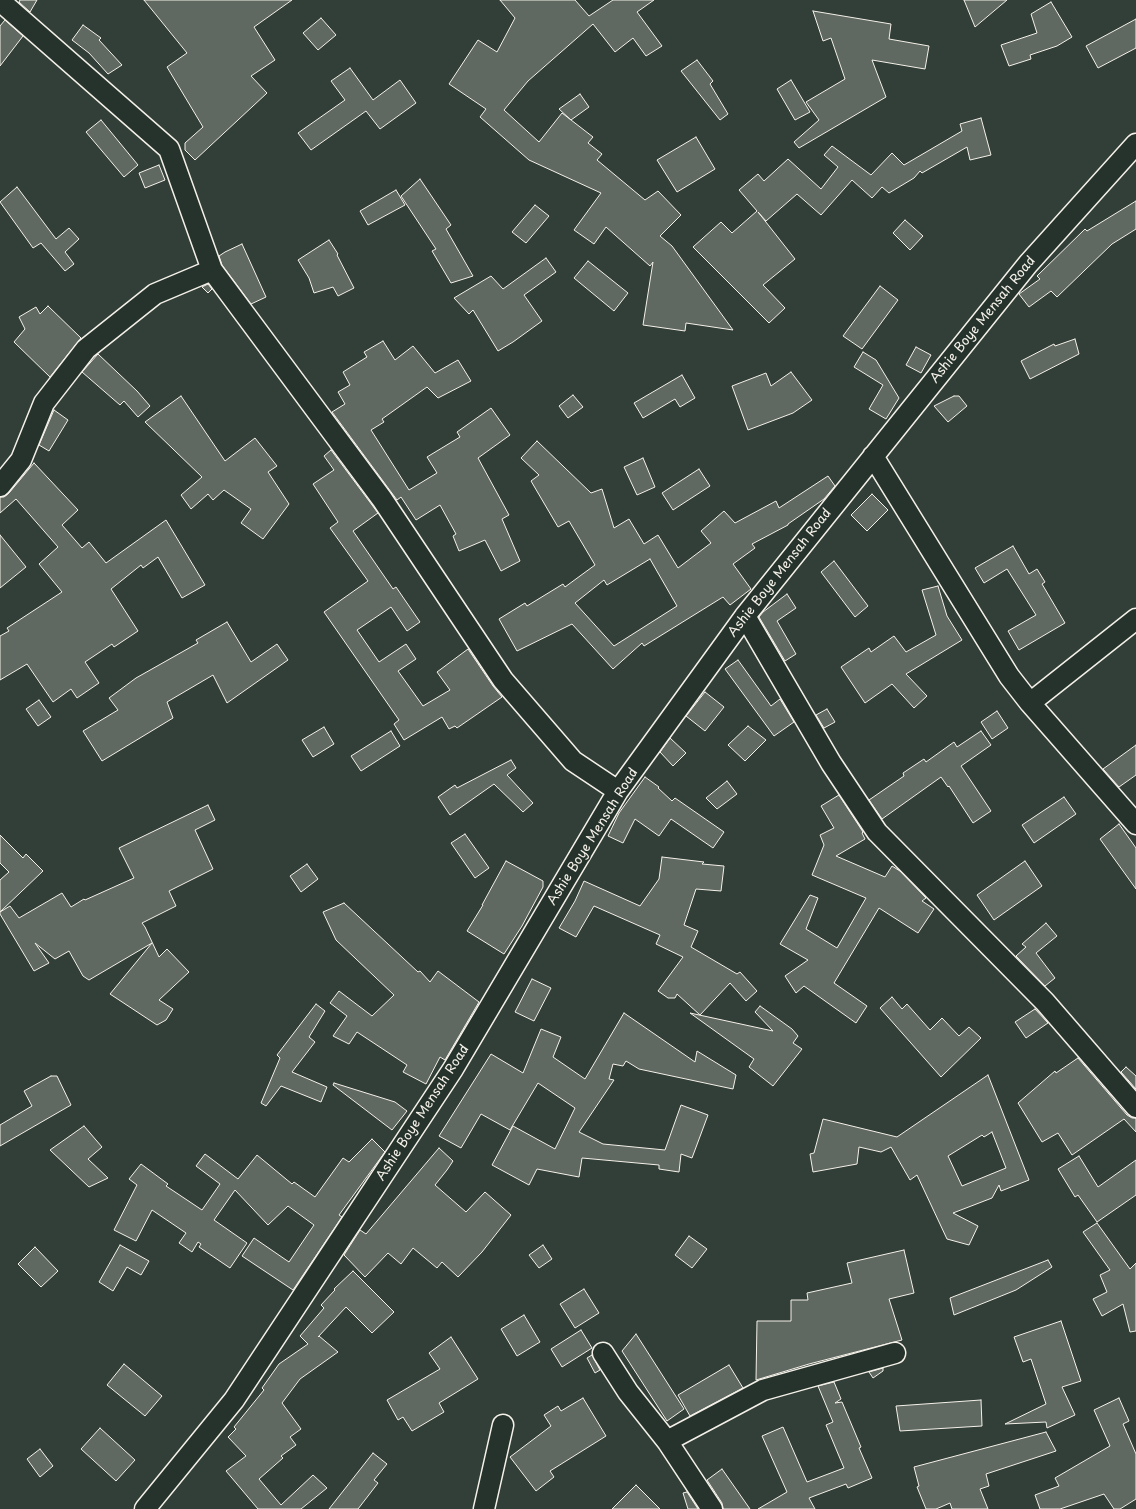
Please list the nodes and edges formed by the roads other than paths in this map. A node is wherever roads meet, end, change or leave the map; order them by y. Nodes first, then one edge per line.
1 (0, 1) edge
2 (1136, 144) edge
3 (212, 270) junction
4 (873, 456) junction
5 (0, 486) edge
6 (745, 616) junction
7 (1136, 619) edge
8 (1030, 702) junction
9 (618, 791) junction
10 (1136, 824) edge
11 (1136, 1107) edge
12 (894, 1352) dead end
13 (603, 1353) dead end
14 (503, 1425) dead end
15 (667, 1441) junction
16 (144, 1509) edge
17 (484, 1509) edge
18 (712, 1509) edge

1 - 3 street
2 - 4 street, Ashie Boye Mensah Road
3 - 5 street
3 - 9 street
4 - 6 street, Ashie Boye Mensah Road
4 - 8 street
6 - 9 street, Ashie Boye Mensah Road
6 - 11 street
7 - 8 street
8 - 10 street
9 - 16 street, Ashie Boye Mensah Road
12 - 15 street
13 - 15 street
14 - 17 street
15 - 18 street

